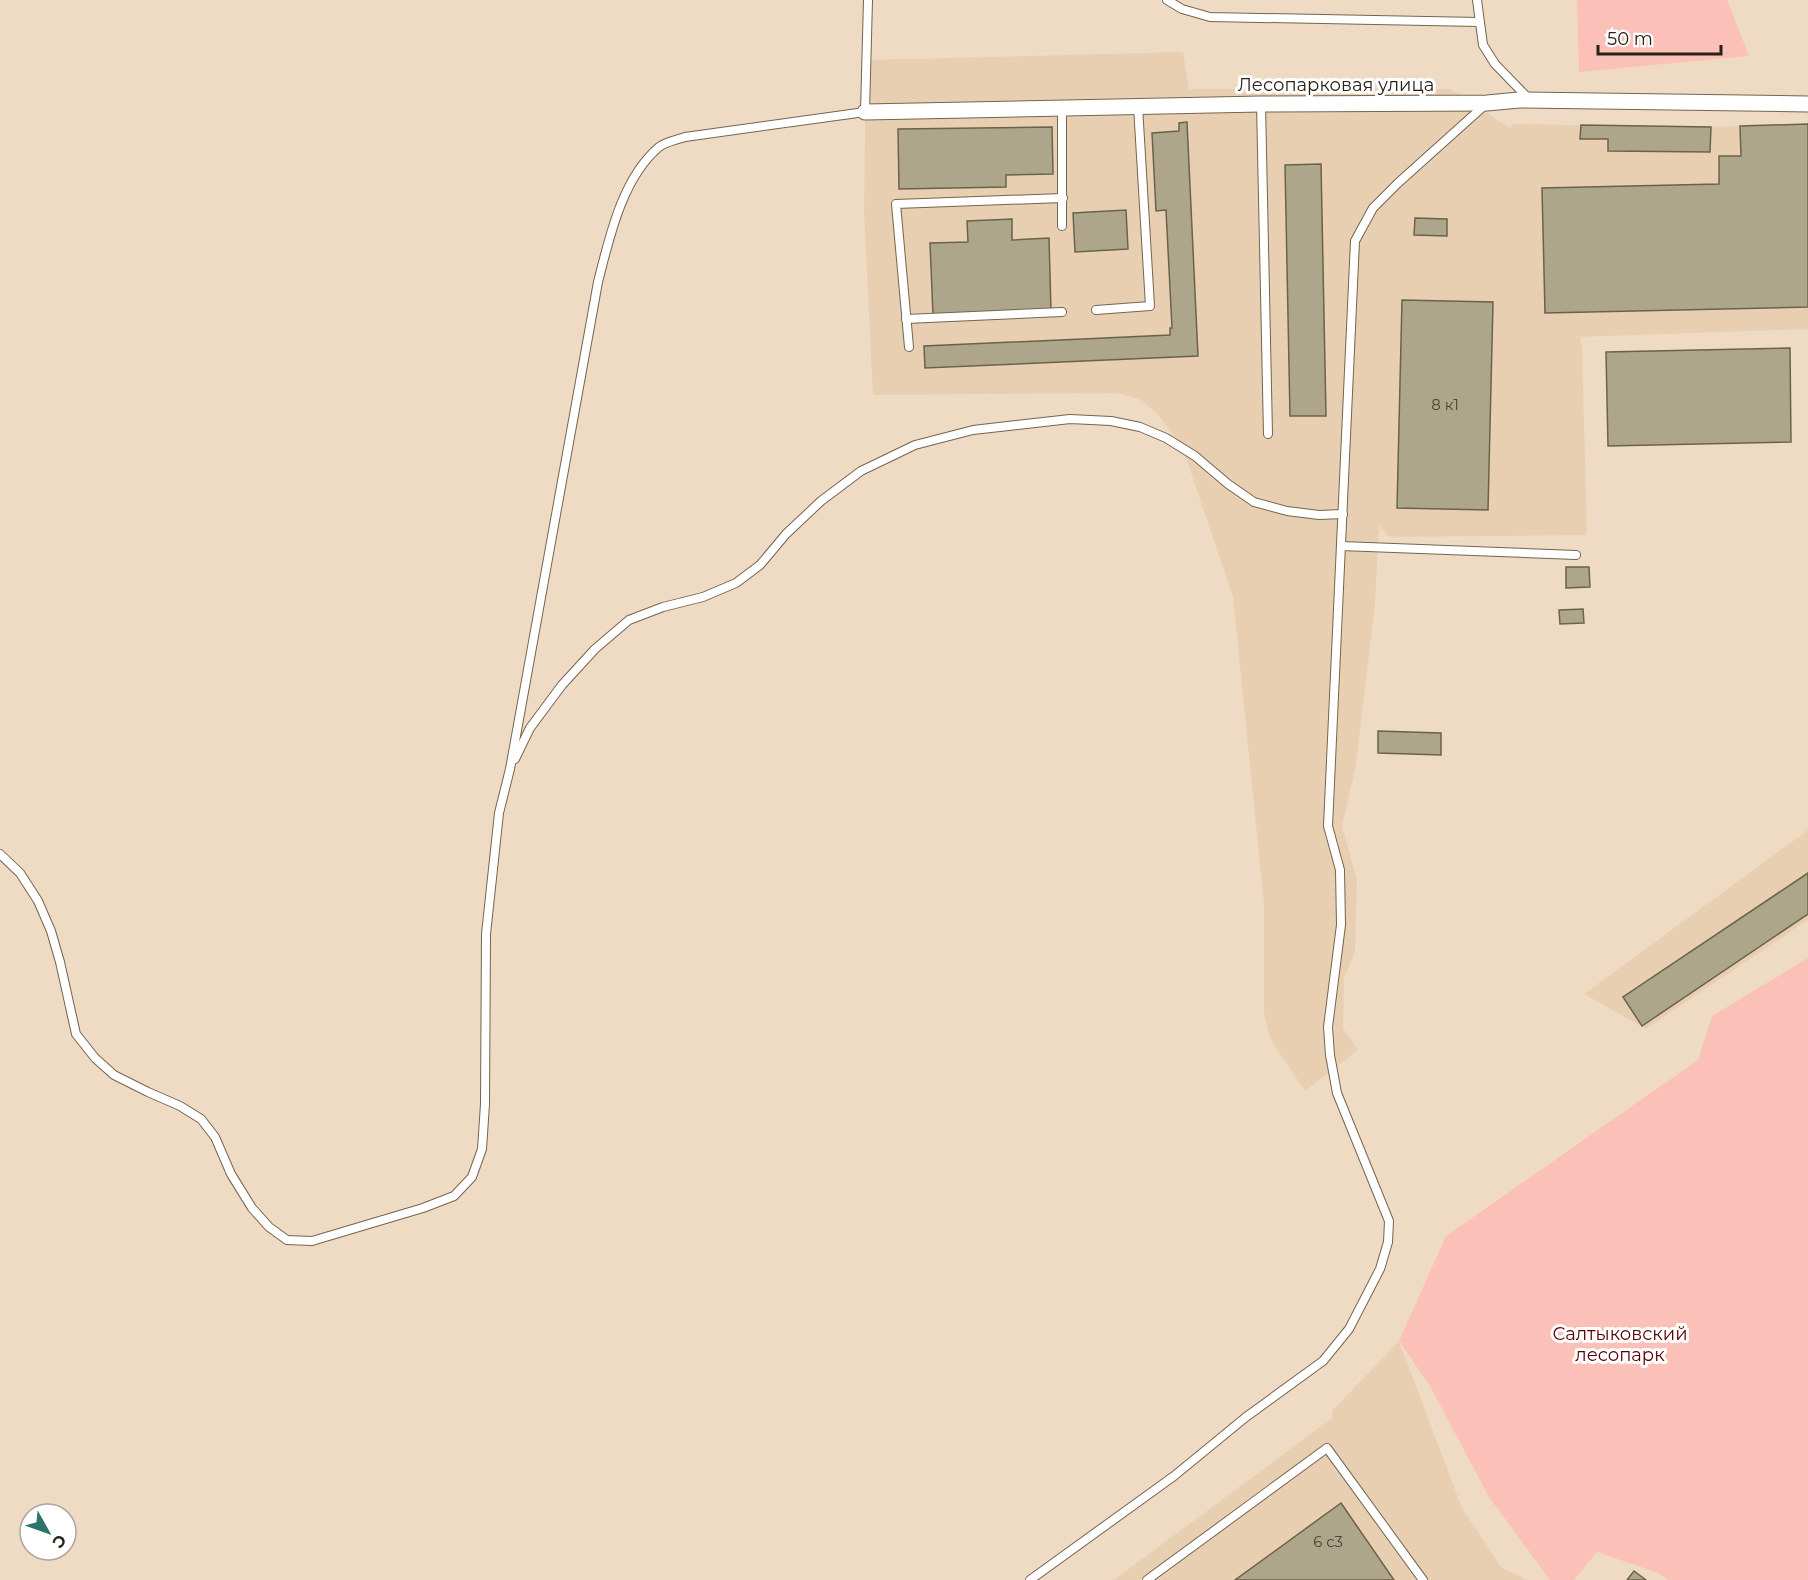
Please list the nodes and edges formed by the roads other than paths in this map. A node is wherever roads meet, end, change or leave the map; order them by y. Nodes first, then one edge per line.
1 (868, 0) edge
2 (1167, 0) edge
3 (1477, 0) edge
4 (1479, 22) junction
5 (1531, 101) junction
6 (1487, 103) junction
7 (1261, 104) junction
8 (1808, 104) edge
9 (1138, 106) junction
10 (1062, 108) junction
11 (865, 112) junction
12 (1063, 198) junction
13 (1062, 226) dead end
14 (1096, 310) dead end
15 (1062, 312) dead end
16 (906, 319) junction
17 (909, 347) dead end
18 (1268, 434) dead end
19 (1343, 514) junction
20 (1341, 546) junction
21 (1576, 555) dead end
22 (510, 769) junction
23 (0, 854) edge
24 (1029, 1580) edge
25 (1147, 1580) edge
26 (1423, 1580) edge

1 - 11 lane
2 - 4 lane
3 - 4 lane
4 - 5 lane
5 - 6 street, Лесопарковая улица
5 - 8 street, Лесопарковая улица
6 - 7 street, Лесопарковая улица
6 - 19 lane
7 - 9 street, Лесопарковая улица
7 - 18 lane
9 - 10 street, Лесопарковая улица
9 - 14 lane
10 - 11 street, Лесопарковая улица
10 - 12 lane
11 - 22 lane
12 - 13 lane
12 - 16 lane
15 - 16 lane
16 - 17 lane
19 - 20 lane
19 - 22 lane
20 - 21 lane
20 - 24 lane
22 - 23 lane
25 - 26 lane

